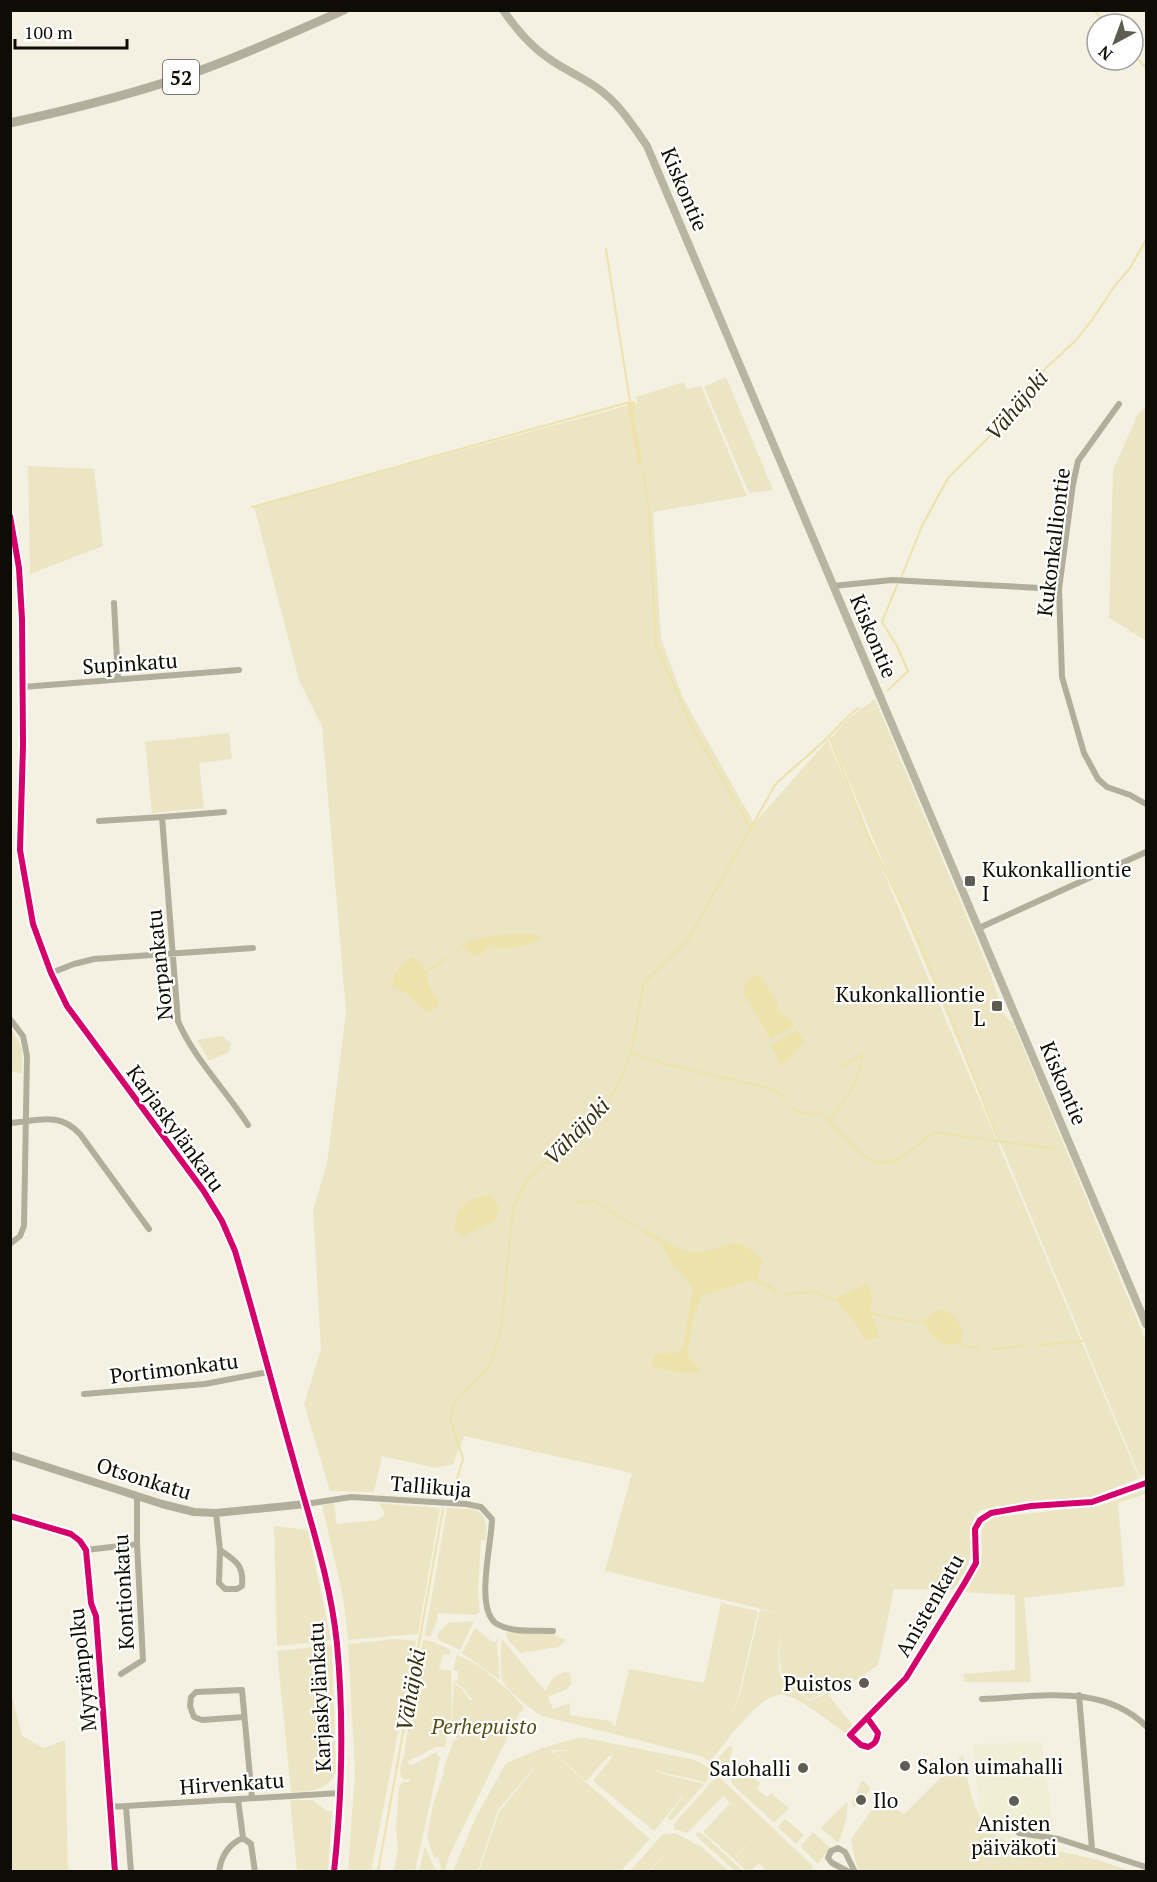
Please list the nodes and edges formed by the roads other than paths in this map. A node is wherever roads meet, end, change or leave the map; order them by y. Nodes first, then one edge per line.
1 (344, 10) edge
2 (503, 10) edge
3 (10, 123) edge
4 (1119, 404) dead end
5 (10, 516) edge
6 (833, 586) junction
7 (1059, 589) junction
8 (114, 603) dead end
9 (239, 670) dead end
10 (118, 680) junction
11 (23, 687) junction
12 (1146, 804) edge
13 (224, 812) dead end
14 (162, 817) junction
15 (99, 821) dead end
16 (1146, 852) edge
17 (979, 928) junction
18 (253, 948) dead end
19 (173, 953) junction
20 (51, 973) junction
21 (10, 1019) edge
22 (26, 1121) junction
23 (10, 1123) edge
24 (248, 1125) dead end
25 (149, 1229) dead end
26 (10, 1244) edge
27 (1146, 1324) edge
28 (268, 1372) junction
29 (84, 1394) dead end
30 (10, 1455) edge
31 (1146, 1483) edge
32 (138, 1496) junction
33 (306, 1504) junction
34 (216, 1513) junction
35 (137, 1544) junction
36 (86, 1550) dead end
37 (220, 1550) junction
38 (553, 1631) dead end
39 (121, 1674) dead end
40 (1079, 1695) junction
41 (982, 1699) dead end
42 (244, 1717) junction
43 (867, 1719) junction
44 (1146, 1726) edge
45 (340, 1793) junction
46 (252, 1798) junction
47 (238, 1799) junction
48 (126, 1806) junction
49 (109, 1807) dead end
50 (1019, 1833) dead end
51 (243, 1838) junction
52 (1092, 1849) junction
53 (1146, 1867) edge
54 (131, 1872) edge
55 (219, 1872) edge
56 (255, 1872) edge
57 (334, 1872) edge
58 (849, 1872) edge
59 (855, 1872) edge

1 - 3 main road, 52
2 - 6 main road, Kiskontie
4 - 7 street, Kukonkalliontie
5 - 11 street, Karjaskylänkatu
6 - 7 street
6 - 17 main road, Kiskontie
7 - 12 street, Kukonkalliontie
8 - 10 street
9 - 10 street, Supinkatu
10 - 11 street, Supinkatu
11 - 20 street, Karjaskylänkatu
13 - 14 street
14 - 15 street
14 - 19 street, Norpankatu
16 - 17 street
17 - 27 main road, Kiskontie
18 - 19 street
19 - 20 street
19 - 24 street, Norpankatu
20 - 28 street, Karjaskylänkatu
21 - 22 street
22 - 23 street
22 - 25 street
22 - 26 street
28 - 29 street, Portimonkatu
28 - 33 street, Karjaskylänkatu
30 - 32 street, Otsonkatu
31 - 43 street, Anistenkatu
32 - 34 street, Otsonkatu
32 - 35 street, Kontionkatu
33 - 34 street, Otsonkatu
33 - 38 street, Tallikuja
33 - 45 street, Karjaskylänkatu
34 - 37 street
35 - 36 street
35 - 39 street, Kontionkatu
37 - 37 street
40 - 41 street
40 - 44 street
40 - 52 street
42 - 42 street
42 - 46 street
43 - 43 street, Anistenkatu
45 - 46 street, Hirvenkatu
45 - 57 street, Karjaskylänkatu
46 - 47 street, Hirvenkatu
47 - 48 street, Hirvenkatu
47 - 51 street
48 - 49 street, Hirvenkatu
48 - 54 street
50 - 52 street
51 - 55 street
51 - 56 street
52 - 53 street
58 - 59 street

